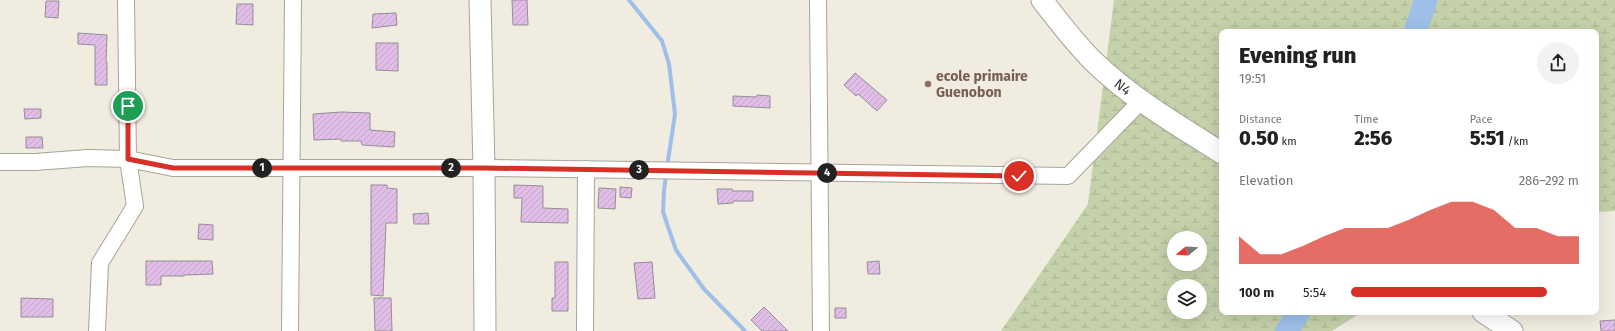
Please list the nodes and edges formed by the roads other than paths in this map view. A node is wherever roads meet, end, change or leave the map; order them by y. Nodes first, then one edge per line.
1 (126, 0) edge
2 (293, 0) edge
3 (480, 0) edge
4 (818, 0) edge
5 (1042, 0) edge
6 (1141, 101) junction
7 (1219, 151) edge
8 (128, 159) junction
9 (0, 162) edge
10 (291, 168) junction
11 (484, 168) junction
12 (586, 169) junction
13 (820, 173) junction
14 (1488, 315) edge
15 (97, 331) edge
16 (290, 331) edge
17 (485, 331) edge
18 (586, 331) edge
19 (821, 331) edge
20 (1512, 331) edge

1 - 8 street
2 - 10 street
3 - 11 main road
4 - 13 street
5 - 6 main road, N4
6 - 7 main road, N4
6 - 13 street
8 - 9 street
8 - 10 street
8 - 15 street
10 - 11 street
10 - 16 street
11 - 12 street
11 - 17 main road
12 - 13 street
12 - 18 street
13 - 19 street
14 - 20 main road

